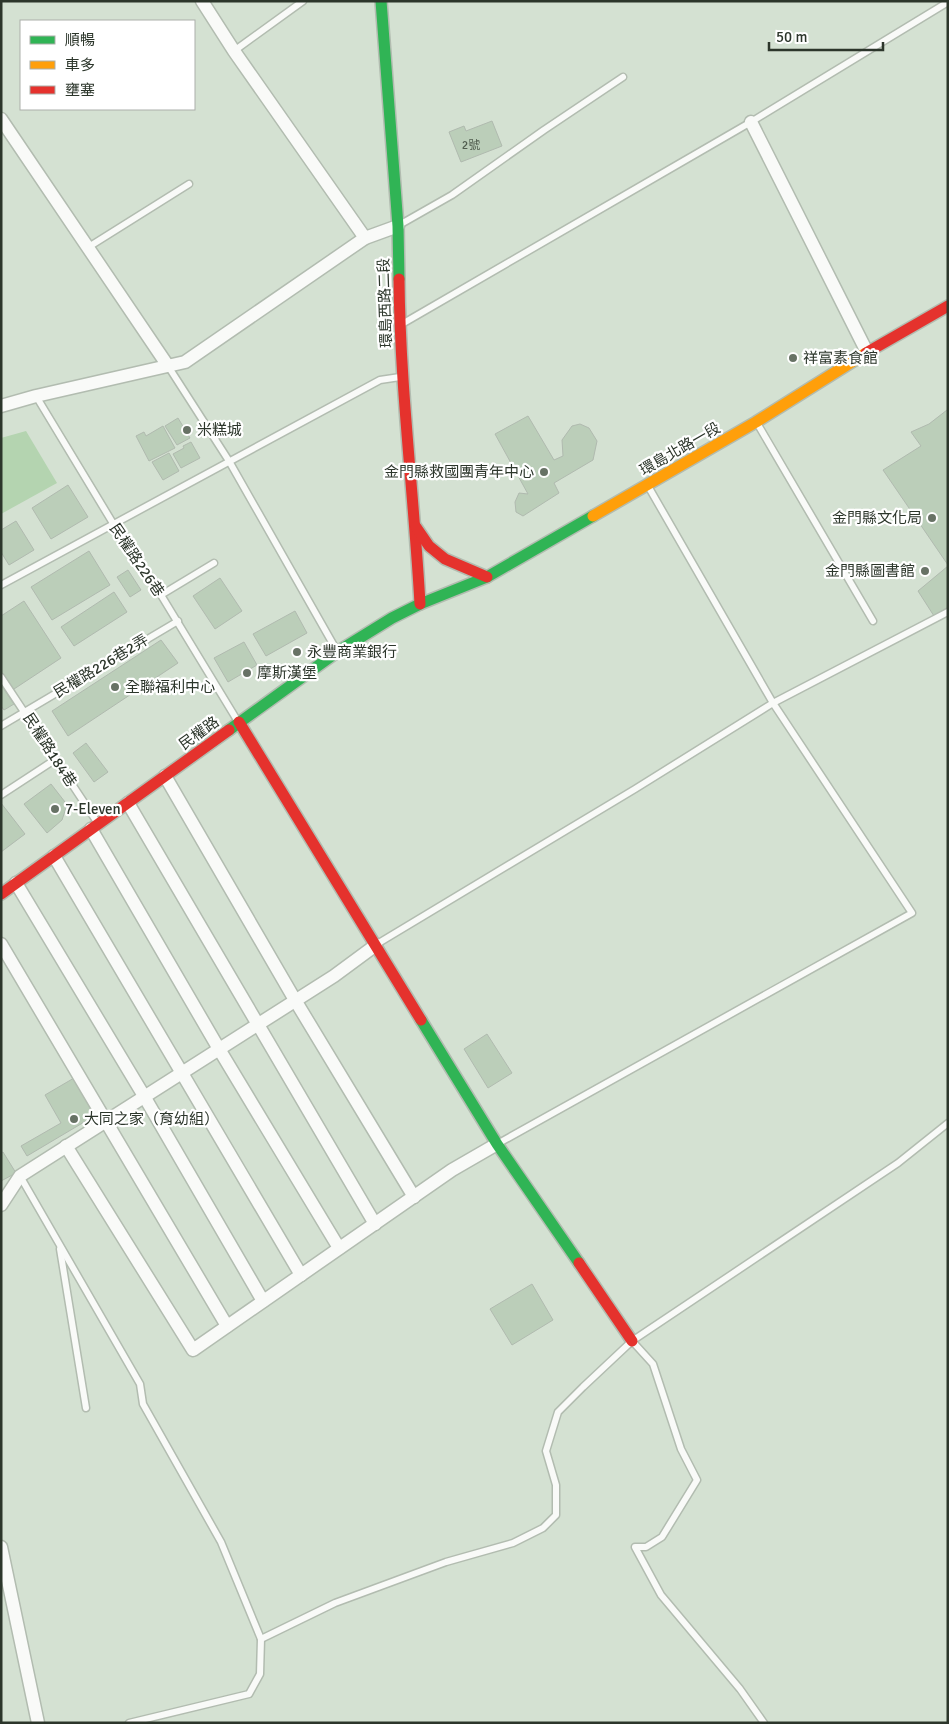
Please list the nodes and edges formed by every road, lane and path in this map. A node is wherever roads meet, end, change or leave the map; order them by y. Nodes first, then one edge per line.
1 (202, 1) edge
2 (303, 1) edge
3 (381, 1) edge
4 (948, 2) edge
5 (234, 51) junction
6 (623, 77) dead end
7 (1, 118) edge
8 (751, 122) junction
9 (189, 184) dead end
10 (398, 226) junction
11 (365, 238) junction
12 (87, 248) junction
13 (948, 306) edge
14 (399, 326) junction
15 (867, 352) junction
16 (168, 366) junction
17 (403, 377) junction
18 (36, 396) junction
19 (1, 406) edge
20 (756, 422) junction
21 (229, 461) junction
22 (648, 485) junction
23 (114, 525) junction
24 (416, 527) junction
25 (214, 563) dead end
26 (487, 576) junction
27 (1, 585) edge
28 (161, 595) junction
29 (420, 604) junction
30 (948, 612) edge
31 (178, 621) junction
32 (873, 621) dead end
33 (337, 652) junction
34 (1, 676) edge
35 (773, 703) junction
36 (24, 712) junction
37 (239, 722) junction
38 (1, 726) edge
39 (56, 760) junction
40 (165, 776) junction
41 (1, 795) edge
42 (128, 803) junction
43 (95, 826) junction
44 (54, 856) junction
45 (16, 883) junction
46 (1, 894) edge
47 (1, 944) edge
48 (376, 945) junction
49 (295, 1000) junction
50 (258, 1024) junction
51 (219, 1049) junction
52 (181, 1073) junction
53 (144, 1096) junction
54 (106, 1121) junction
55 (948, 1123) edge
56 (497, 1144) junction
57 (66, 1146) junction
58 (20, 1176) junction
59 (414, 1197) junction
60 (1, 1205) edge
61 (375, 1224) junction
62 (59, 1245) junction
63 (340, 1248) junction
64 (301, 1275) junction
65 (263, 1301) junction
66 (227, 1326) junction
67 (632, 1342) junction
68 (86, 1408) dead end
69 (1, 1547) edge
70 (261, 1639) junction
71 (38, 1723) edge
72 (129, 1723) edge
73 (764, 1723) edge

1 - 5 street
2 - 5 lane
3 - 10 main road, 環島西路二段
4 - 8 lane
5 - 11 street
6 - 10 lane
7 - 12 street
8 - 14 lane
8 - 15 street
9 - 12 lane
10 - 11 street
10 - 14 main road, 環島西路二段
11 - 16 street
12 - 16 street
13 - 15 main road, 環島北路一段
14 - 17 main road, 環島西路二段
15 - 20 main road, 環島北路一段
16 - 18 street
16 - 21 lane
17 - 21 lane
17 - 24 main road, 環島西路二段
18 - 19 street
18 - 23 lane, 民權路226巷
20 - 22 main road, 環島北路一段
20 - 32 lane
21 - 23 lane
21 - 33 lane
22 - 26 main road, 環島北路一段
22 - 35 lane
23 - 27 lane
23 - 28 lane, 民權路226巷
24 - 26 main road
24 - 29 main road, 環島西路二段
25 - 28 lane
26 - 29 main road, 環島北路一段
28 - 31 lane, 民權路226巷
29 - 33 main road, 民權路
30 - 35 lane
31 - 36 lane, 民權路226巷2弄
31 - 37 lane, 民權路226巷
33 - 37 main road, 民權路
34 - 36 lane, 民權路184巷
35 - 48 lane
35 - 56 lane
36 - 38 lane, 民權路226巷2弄
36 - 39 lane, 民權路184巷
37 - 40 main road, 民權路
37 - 48 main road
39 - 41 lane
39 - 43 lane, 民權路184巷
40 - 42 main road, 民權路
40 - 49 street
42 - 43 main road, 民權路
42 - 50 street
43 - 44 main road, 民權路
43 - 51 street
44 - 45 main road, 民權路
44 - 52 street
45 - 46 main road, 民權路
45 - 53 street
47 - 54 street
48 - 49 street
48 - 56 main road
49 - 50 street
49 - 59 street
50 - 51 street
50 - 61 street
51 - 52 street
51 - 63 street
52 - 53 street
52 - 64 street
53 - 54 street
53 - 65 street
54 - 57 street
54 - 66 street
55 - 67 lane
56 - 59 street
56 - 67 main road
57 - 58 street
57 - 66 street
58 - 60 street
58 - 62 lane
59 - 61 street
61 - 63 street
62 - 68 lane
62 - 70 lane
63 - 64 street
64 - 65 street
65 - 66 street
67 - 70 lane
67 - 73 lane
69 - 71 street
70 - 72 lane

